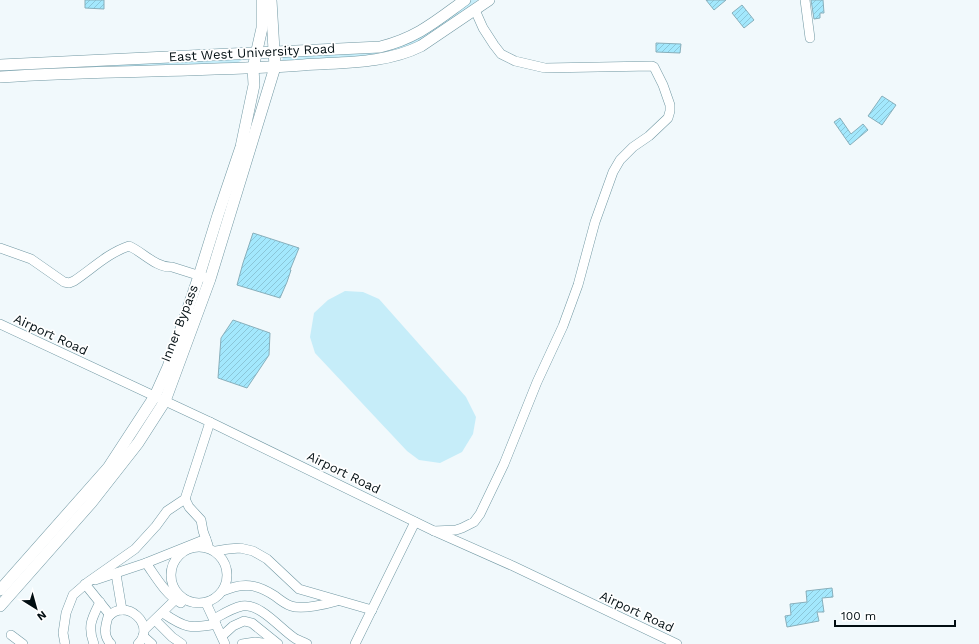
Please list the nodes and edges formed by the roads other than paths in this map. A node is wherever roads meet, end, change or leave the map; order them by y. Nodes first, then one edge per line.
1 (262, 0) edge
2 (271, 0) edge
3 (490, 0) edge
4 (805, 0) edge
5 (460, 2) edge
6 (475, 10) junction
7 (810, 38) dead end
8 (274, 52) junction
9 (257, 53) junction
10 (0, 65) edge
11 (275, 67) junction
12 (253, 68) junction
13 (0, 77) edge
14 (0, 248) edge
15 (205, 277) junction
16 (0, 324) edge
17 (160, 399) junction
18 (210, 422) junction
19 (186, 499) junction
20 (415, 522) junction
21 (434, 531) junction
22 (210, 546) junction
23 (146, 563) junction
24 (116, 574) junction
25 (86, 583) junction
26 (0, 590) edge
27 (223, 591) junction
28 (178, 597) junction
29 (339, 601) junction
30 (100, 602) junction
31 (207, 605) junction
32 (0, 606) edge
33 (122, 610) junction
34 (372, 610) junction
35 (163, 613) junction
36 (110, 615) junction
37 (155, 620) junction
38 (215, 621) junction
39 (10, 635) dead end
40 (142, 637) edge
41 (224, 640) edge
42 (295, 641) edge
43 (106, 642) edge
44 (23, 644) edge
45 (66, 644) edge
46 (94, 644) edge
47 (152, 644) edge
48 (182, 644) edge
49 (242, 644) edge
50 (270, 644) edge
51 (278, 644) edge
52 (308, 644) edge
53 (356, 644) edge
54 (677, 644) edge

1 - 9 main road, Inner Bypass
2 - 8 main road, Inner Bypass
3 - 6 main road, East West University Road
4 - 7 street
5 - 8 main road, East West University Road
6 - 11 main road, East West University Road
6 - 21 street
8 - 9 main road, East West University Road
8 - 11 main road, Inner Bypass
9 - 10 main road, East West University Road
9 - 12 main road, Inner Bypass
11 - 12 main road, East West University Road
11 - 15 main road, Inner Bypass
12 - 13 main road, East West University Road
12 - 15 main road, Inner Bypass
14 - 15 street
15 - 17 main road, Inner Bypass
16 - 17 street, Airport Road
17 - 18 street, Airport Road
17 - 26 main road, Inner Bypass
17 - 32 main road, Inner Bypass
18 - 19 street
18 - 20 street, Airport Road
19 - 22 street
19 - 25 street
20 - 21 street, Airport Road
20 - 34 street
21 - 54 street, Airport Road
22 - 23 street
22 - 27 street
22 - 28 street
22 - 29 street
23 - 24 street
23 - 28 street
24 - 25 street
24 - 33 street
25 - 30 street
25 - 45 street
27 - 29 street
27 - 31 street
28 - 31 street
28 - 35 street
29 - 34 street
30 - 36 street
30 - 46 street
31 - 38 street
33 - 36 street
33 - 40 street
34 - 53 street
35 - 37 street
35 - 38 street
36 - 43 street
37 - 40 street
37 - 48 street
38 - 41 street
38 - 42 street
39 - 44 street
40 - 47 street
41 - 51 street
42 - 52 street
49 - 50 street

